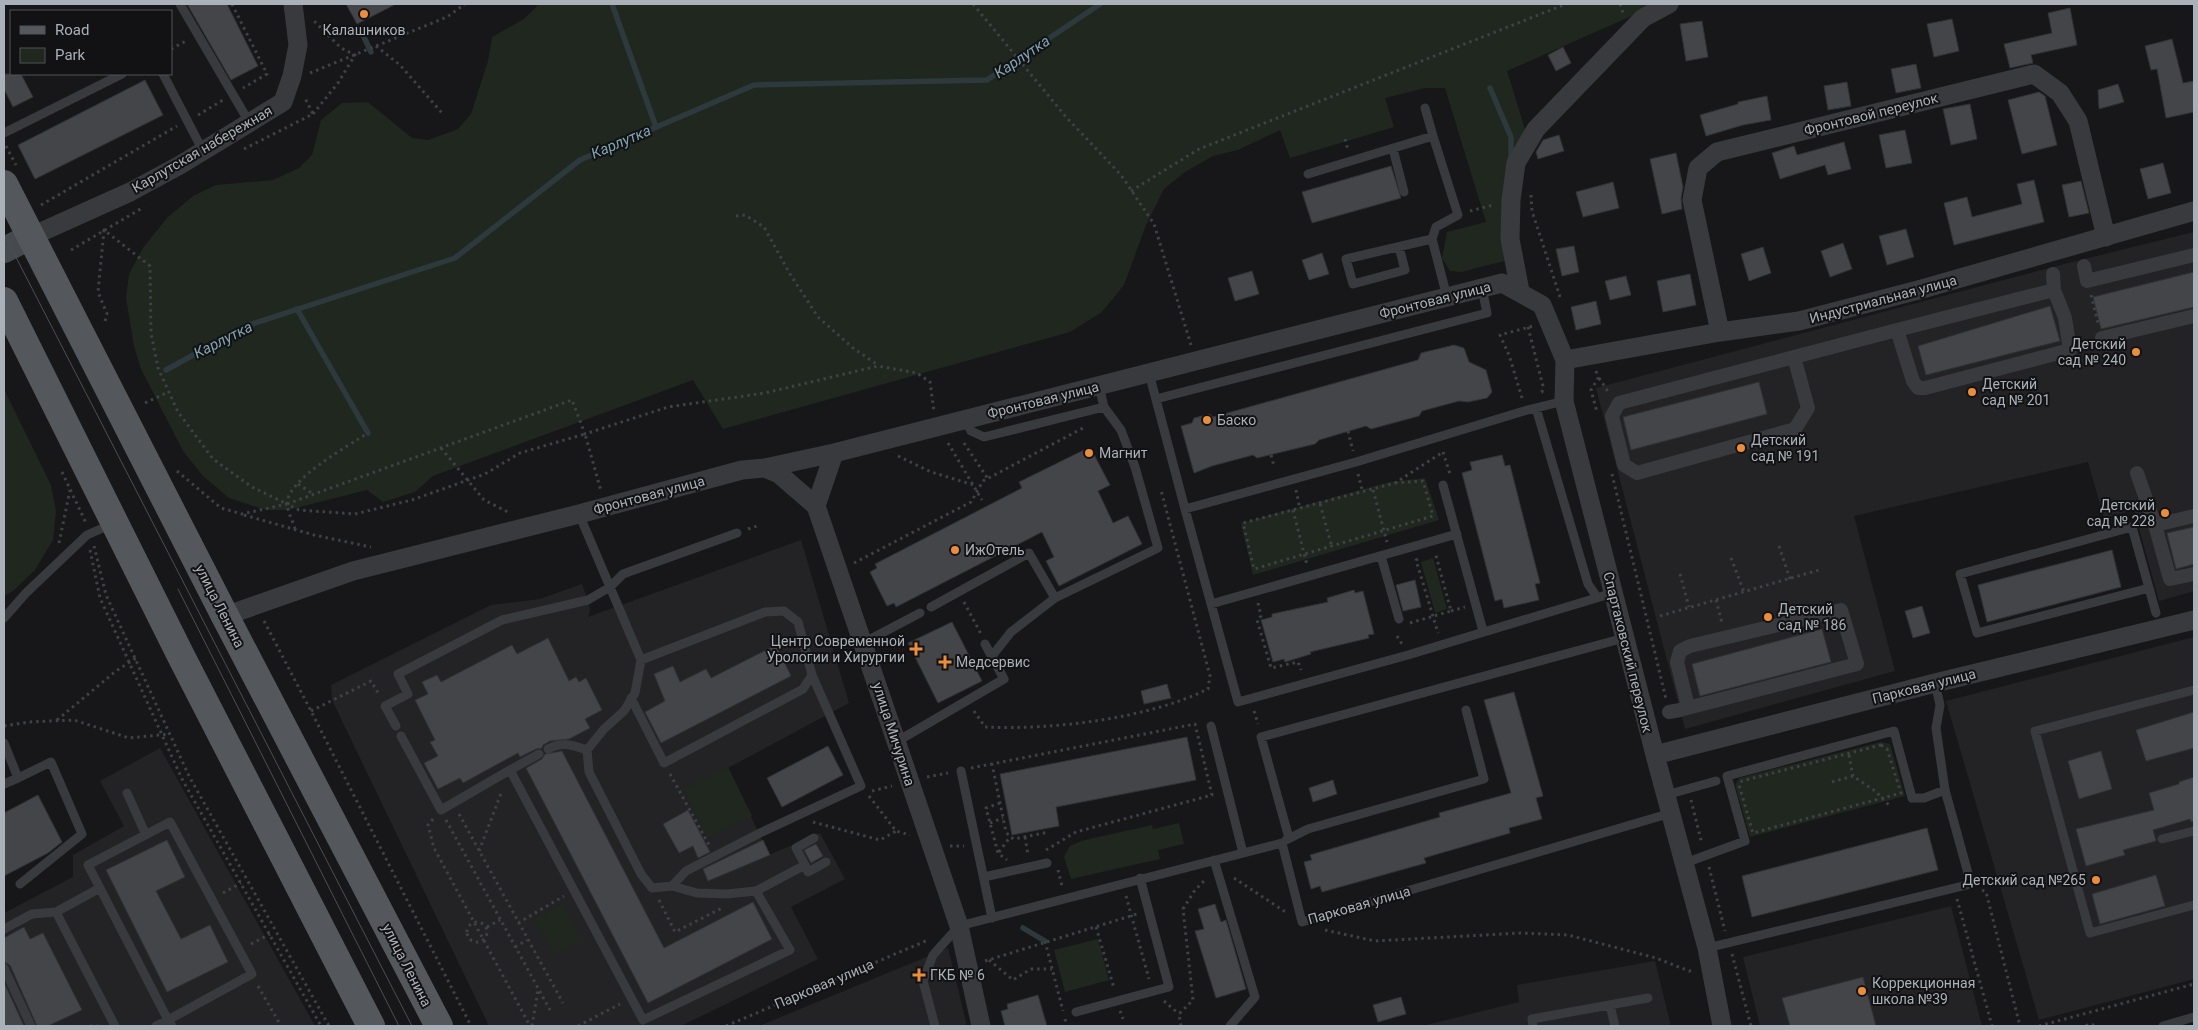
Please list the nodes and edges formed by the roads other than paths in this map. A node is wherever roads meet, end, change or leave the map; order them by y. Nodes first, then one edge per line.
1 (180, 4) edge
2 (293, 4) edge
3 (1669, 4) edge
4 (120, 75) edge
5 (164, 75) edge
6 (1425, 108) dead end
7 (249, 122) junction
8 (4, 133) edge
9 (1433, 136) junction
10 (1393, 149) junction
11 (203, 151) junction
12 (1308, 174) dead end
13 (4, 184) edge
14 (1404, 192) dead end
15 (2194, 211) edge
16 (30, 237) junction
17 (2106, 237) junction
18 (1432, 239) junction
19 (1399, 247) junction
20 (4, 250) edge
21 (2194, 255) edge
22 (2084, 266) dead end
23 (2053, 274) dead end
24 (1482, 288) junction
25 (2054, 290) junction
26 (1520, 291) junction
27 (1447, 297) junction
28 (4, 302) edge
29 (2194, 316) edge
30 (1897, 330) junction
31 (1720, 332) junction
32 (2102, 338) road end
33 (1794, 357) junction
34 (1565, 360) junction
35 (1149, 374) junction
36 (1099, 386) junction
37 (1156, 399) junction
38 (1564, 402) junction
39 (1104, 407) junction
40 (1536, 408) junction
41 (965, 420) junction
42 (834, 453) junction
43 (766, 468) junction
44 (2137, 473) dead end
45 (1443, 485) dead end
46 (816, 506) junction
47 (1185, 509) junction
48 (579, 514) junction
49 (2194, 516) edge
50 (2155, 526) junction
51 (97, 530) junction
52 (737, 533) dead end
53 (1457, 534) junction
54 (1381, 556) junction
55 (2194, 574) edge
56 (610, 586) junction
57 (2149, 588) junction
58 (1605, 595) junction
59 (1056, 598) junction
60 (1211, 604) junction
61 (932, 607) dead end
62 (920, 613) dead end
63 (2156, 613) dead end
64 (225, 616) junction
65 (4, 618) edge
66 (1399, 619) dead end
67 (2194, 620) edge
68 (1483, 631) junction
69 (1624, 638) junction
70 (864, 643) junction
71 (985, 644) dead end
72 (992, 656) junction
73 (641, 660) junction
74 (812, 675) junction
75 (1935, 683) junction
76 (2194, 690) edge
77 (631, 698) junction
78 (1688, 708) junction
79 (1466, 710) dead end
80 (1669, 712) road end
81 (396, 726) dead end
82 (1211, 726) dead end
83 (401, 736) dead end
84 (896, 742) junction
85 (4, 743) edge
86 (548, 749) dead end
87 (587, 750) junction
88 (539, 754) dead end
89 (1655, 755) junction
90 (510, 770) junction
91 (960, 771) dead end
92 (18, 778) junction
93 (1716, 781) dead end
94 (4, 784) edge
95 (1945, 790) junction
96 (127, 793) dead end
97 (1668, 804) junction
98 (2194, 831) edge
99 (146, 835) junction
100 (814, 838) dead end
101 (2162, 839) dead end
102 (1286, 840) junction
103 (1243, 853) junction
104 (826, 862) dead end
105 (1685, 863) junction
106 (1052, 864) road end
107 (1215, 864) junction
108 (804, 865) junction
109 (984, 877) junction
110 (1142, 883) junction
111 (20, 884) dead end
112 (672, 886) junction
113 (100, 888) junction
114 (756, 891) junction
115 (2194, 905) edge
116 (56, 912) junction
117 (992, 918) junction
118 (958, 926) junction
119 (4, 929) edge
120 (1707, 948) junction
121 (4, 968) edge
122 (1648, 998) dead end
123 (1610, 1005) junction
124 (1076, 1012) dead end
125 (2194, 1017) edge
126 (170, 1023) edge
127 (31, 1026) edge
128 (115, 1026) edge
129 (156, 1026) edge
130 (371, 1026) edge
131 (439, 1026) edge
132 (935, 1026) edge
133 (981, 1026) edge
134 (1230, 1026) edge
135 (1533, 1026) edge
136 (1615, 1026) edge
137 (1722, 1026) edge
138 (2163, 1026) edge

1 - 7 lane
2 - 7 street, Карлутская набережная
3 - 26 street
4 - 8 lane
5 - 11 lane
6 - 9 lane
7 - 11 street, Карлутская набережная
9 - 10 lane
9 - 18 lane
10 - 12 lane
10 - 14 lane
11 - 16 street, Карлутская набережная
13 - 16 main road, улица Ленина
15 - 17 street, Индустриальная улица
16 - 20 main road
16 - 64 main road, улица Ленина
17 - 31 street, Индустриальная улица
17 - 31 street, Фронтовой переулок
18 - 19 lane
18 - 27 lane
19 - 19 lane
21 - 22 street
23 - 25 street
24 - 26 street, Фронтовая улица
24 - 27 street, Фронтовая улица
24 - 37 lane
25 - 30 street
25 - 30 street
26 - 34 street, Спартаковский переулок
27 - 35 street, Фронтовая улица
28 - 51 main road
29 - 32 street
30 - 33 street
31 - 34 street, Индустриальная улица
33 - 33 street
34 - 38 street, Спартаковский переулок
35 - 36 street, Фронтовая улица
35 - 37 lane
36 - 39 lane
36 - 41 street, Фронтовая улица
37 - 47 lane
38 - 40 lane
38 - 58 street, Спартаковский переулок
39 - 41 lane
39 - 59 lane
40 - 47 lane
40 - 58 lane
41 - 42 street, Фронтовая улица
42 - 43 street, Фронтовая улица
42 - 46 street
43 - 46 street
43 - 48 street, Фронтовая улица
44 - 50 street
45 - 53 lane
46 - 70 street, улица Мичурина
47 - 60 lane
48 - 56 lane
48 - 64 street, Фронтовая улица
49 - 50 street
50 - 55 street
51 - 65 lane
51 - 130 main road
52 - 56 lane
53 - 54 lane
53 - 68 lane
54 - 60 lane
54 - 66 lane
56 - 73 lane
56 - 81 lane
57 - 57 lane
57 - 63 lane
58 - 68 lane
58 - 69 street, Спартаковский переулок
59 - 61 lane
59 - 72 lane
60 - 68 lane
62 - 70 lane
64 - 131 main road, улица Ленина
67 - 75 street, Парковая улица
69 - 89 street, Спартаковский переулок
69 - 102 lane
70 - 84 street, улица Мичурина
71 - 72 lane
72 - 84 lane
73 - 74 lane
73 - 77 lane
74 - 77 lane
74 - 112 lane
75 - 89 street, Парковая улица
75 - 95 lane
76 - 115 lane
77 - 87 lane
78 - 78 street
78 - 80 street
79 - 102 lane
82 - 103 lane
83 - 90 lane
84 - 118 street, улица Мичурина
85 - 92 lane
86 - 87 lane
87 - 112 lane
88 - 90 lane
89 - 97 street, Спартаковский переулок
90 - 114 lane
91 - 109 lane
92 - 94 lane
92 - 111 lane
93 - 97 lane
95 - 105 lane
95 - 120 lane
96 - 99 lane
97 - 102 lane, Парковая улица
97 - 105 street, Спартаковский переулок
98 - 101 lane
99 - 113 lane
99 - 126 lane
100 - 108 lane
102 - 103 lane
103 - 107 lane
104 - 108 lane
105 - 120 street, Спартаковский переулок
106 - 109 lane
107 - 110 lane
107 - 134 lane
108 - 114 lane
109 - 117 lane
110 - 117 lane
110 - 124 lane
112 - 114 lane
113 - 116 lane
113 - 126 lane
116 - 119 lane
116 - 128 lane
117 - 118 lane
118 - 132 lane
118 - 133 street, улица Мичурина
120 - 137 street, Спартаковский переулок
121 - 127 lane
122 - 123 lane
123 - 135 lane
123 - 136 lane
125 - 138 lane
126 - 129 lane

